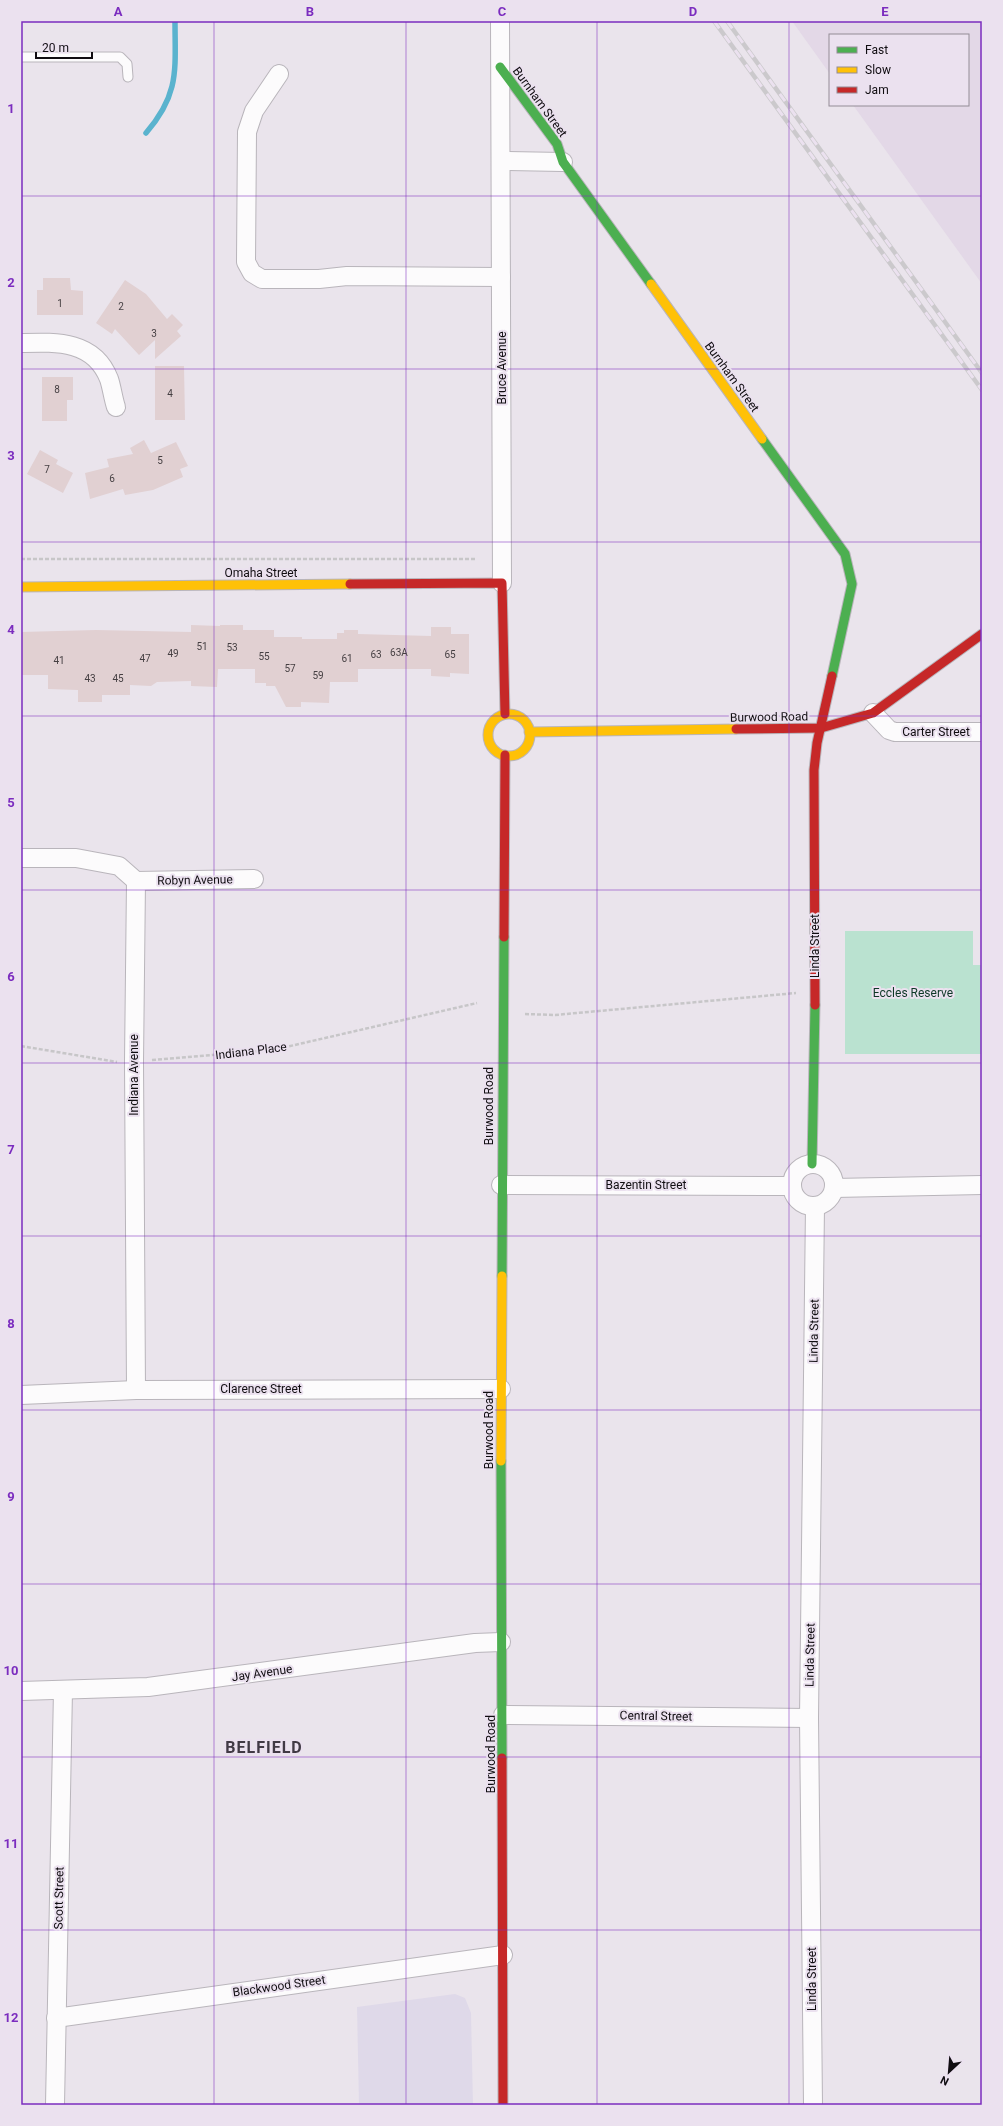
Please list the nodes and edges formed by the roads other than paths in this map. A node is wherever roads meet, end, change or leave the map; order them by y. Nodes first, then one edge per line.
1 (500, 21) edge
2 (21, 57) edge
3 (500, 68) junction
4 (279, 74) dead end
5 (128, 77) dead end
6 (502, 161) junction
7 (563, 162) junction
8 (501, 277) junction
9 (21, 343) edge
10 (116, 407) dead end
11 (502, 583) junction
12 (21, 587) edge
13 (982, 634) edge
14 (873, 713) junction
15 (505, 714) junction
16 (821, 728) junction
17 (529, 732) junction
18 (982, 732) edge
19 (504, 755) junction
20 (21, 858) edge
21 (254, 879) dead end
22 (136, 881) junction
23 (812, 1164) junction
24 (501, 1185) junction
25 (792, 1186) junction
26 (982, 1186) edge
27 (834, 1188) junction
28 (815, 1206) junction
29 (500, 1389) junction
30 (136, 1390) junction
31 (21, 1395) edge
32 (501, 1642) junction
33 (63, 1690) junction
34 (21, 1691) edge
35 (503, 1715) junction
36 (810, 1718) junction
37 (503, 1954) junction
38 (56, 2018) junction
39 (55, 2105) edge
40 (503, 2105) edge
41 (813, 2105) edge

1 - 3 street, Bruce Avenue
2 - 5 lane
3 - 6 street, Bruce Avenue
3 - 7 street, Burnham Street
4 - 8 street
6 - 7 street
6 - 8 street, Bruce Avenue
7 - 16 street, Burnham Street
8 - 11 street, Bruce Avenue
9 - 10 street
11 - 12 street, Omaha Street
11 - 15 street, Bruce Avenue
13 - 14 street, Burwood Road
14 - 16 street, Burwood Road
14 - 18 street, Carter Street
15 - 17 street
15 - 19 street
16 - 17 street, Burwood Road
16 - 23 street, Linda Street
17 - 19 street
19 - 24 street, Burwood Road
20 - 22 street
21 - 22 street, Robyn Avenue
22 - 30 street, Indiana Avenue
23 - 25 street
23 - 27 street
24 - 25 street, Bazentin Street
24 - 29 street, Burwood Road
25 - 28 street
26 - 27 street
27 - 28 street
28 - 36 street, Linda Street
29 - 30 street, Clarence Street
29 - 32 street, Burwood Road
30 - 31 street, Clarence Street
32 - 33 street, Jay Avenue
32 - 35 street, Burwood Road
33 - 34 street, Jay Avenue
33 - 38 street, Scott Street
35 - 36 street, Central Street
35 - 37 street, Burwood Road
36 - 41 street, Linda Street
37 - 38 street, Blackwood Street
37 - 40 street, Burwood Road
38 - 39 street, Scott Street

